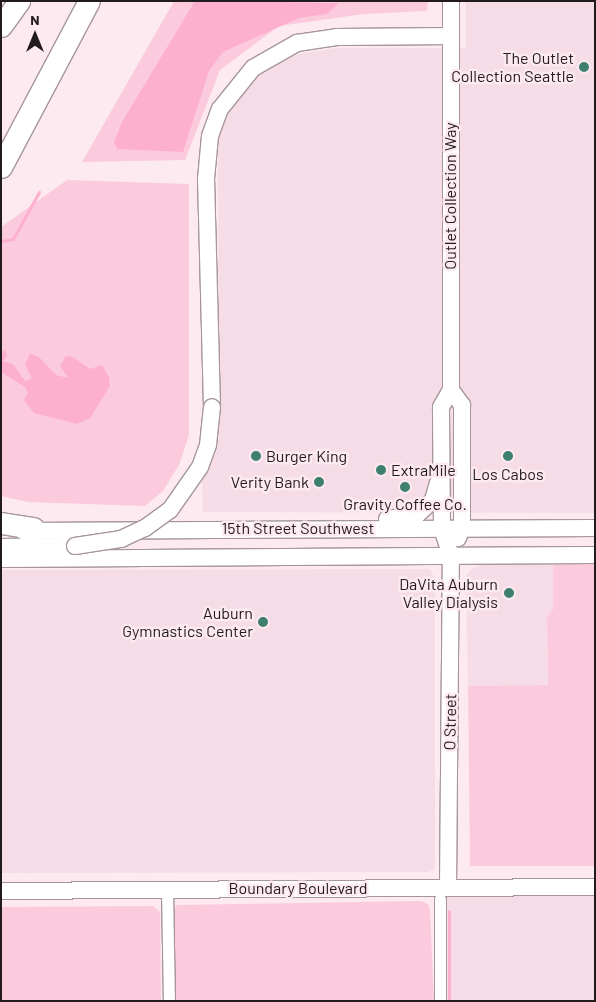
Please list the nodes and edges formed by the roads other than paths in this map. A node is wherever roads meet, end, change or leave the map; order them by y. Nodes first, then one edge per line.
1 (19, 1) edge
2 (89, 1) edge
3 (451, 1) edge
4 (1, 26) edge
5 (451, 36) junction
6 (1, 167) edge
7 (451, 390) junction
8 (442, 456) junction
9 (1, 523) edge
10 (318, 527) junction
11 (34, 528) junction
12 (442, 528) junction
13 (462, 528) junction
14 (595, 528) edge
15 (1, 533) edge
16 (1, 547) edge
17 (595, 555) edge
18 (451, 556) junction
19 (1, 559) edge
20 (595, 887) edge
21 (168, 889) junction
22 (1, 891) edge
23 (444, 894) junction
24 (168, 1001) edge
25 (440, 1001) edge

1 - 4 highway
2 - 6 highway
3 - 5 main road, Outlet Collection Way
5 - 7 main road, Outlet Collection Way
5 - 16 main road, bridge
7 - 8 main road, Outlet Collection Way
7 - 13 main road, Outlet Collection Way
8 - 10 main road
8 - 12 main road, Outlet Collection Way
9 - 11 highway
10 - 11 main road, 15th Street Southwest
10 - 12 main road, 15th Street Southwest
11 - 15 main road, 15th Street Southwest
12 - 13 main road, 15th Street Southwest
12 - 18 main road, O Street
13 - 14 main road, 15th Street Southwest
13 - 18 main road, O Street
17 - 18 main road, 15th Street Southwest
18 - 19 main road, 15th Street Southwest
18 - 23 main road, O Street
20 - 23 main road, Boundary Boulevard
21 - 22 main road, Boundary Boulevard
21 - 23 main road, Boundary Boulevard
21 - 24 street
23 - 25 street

